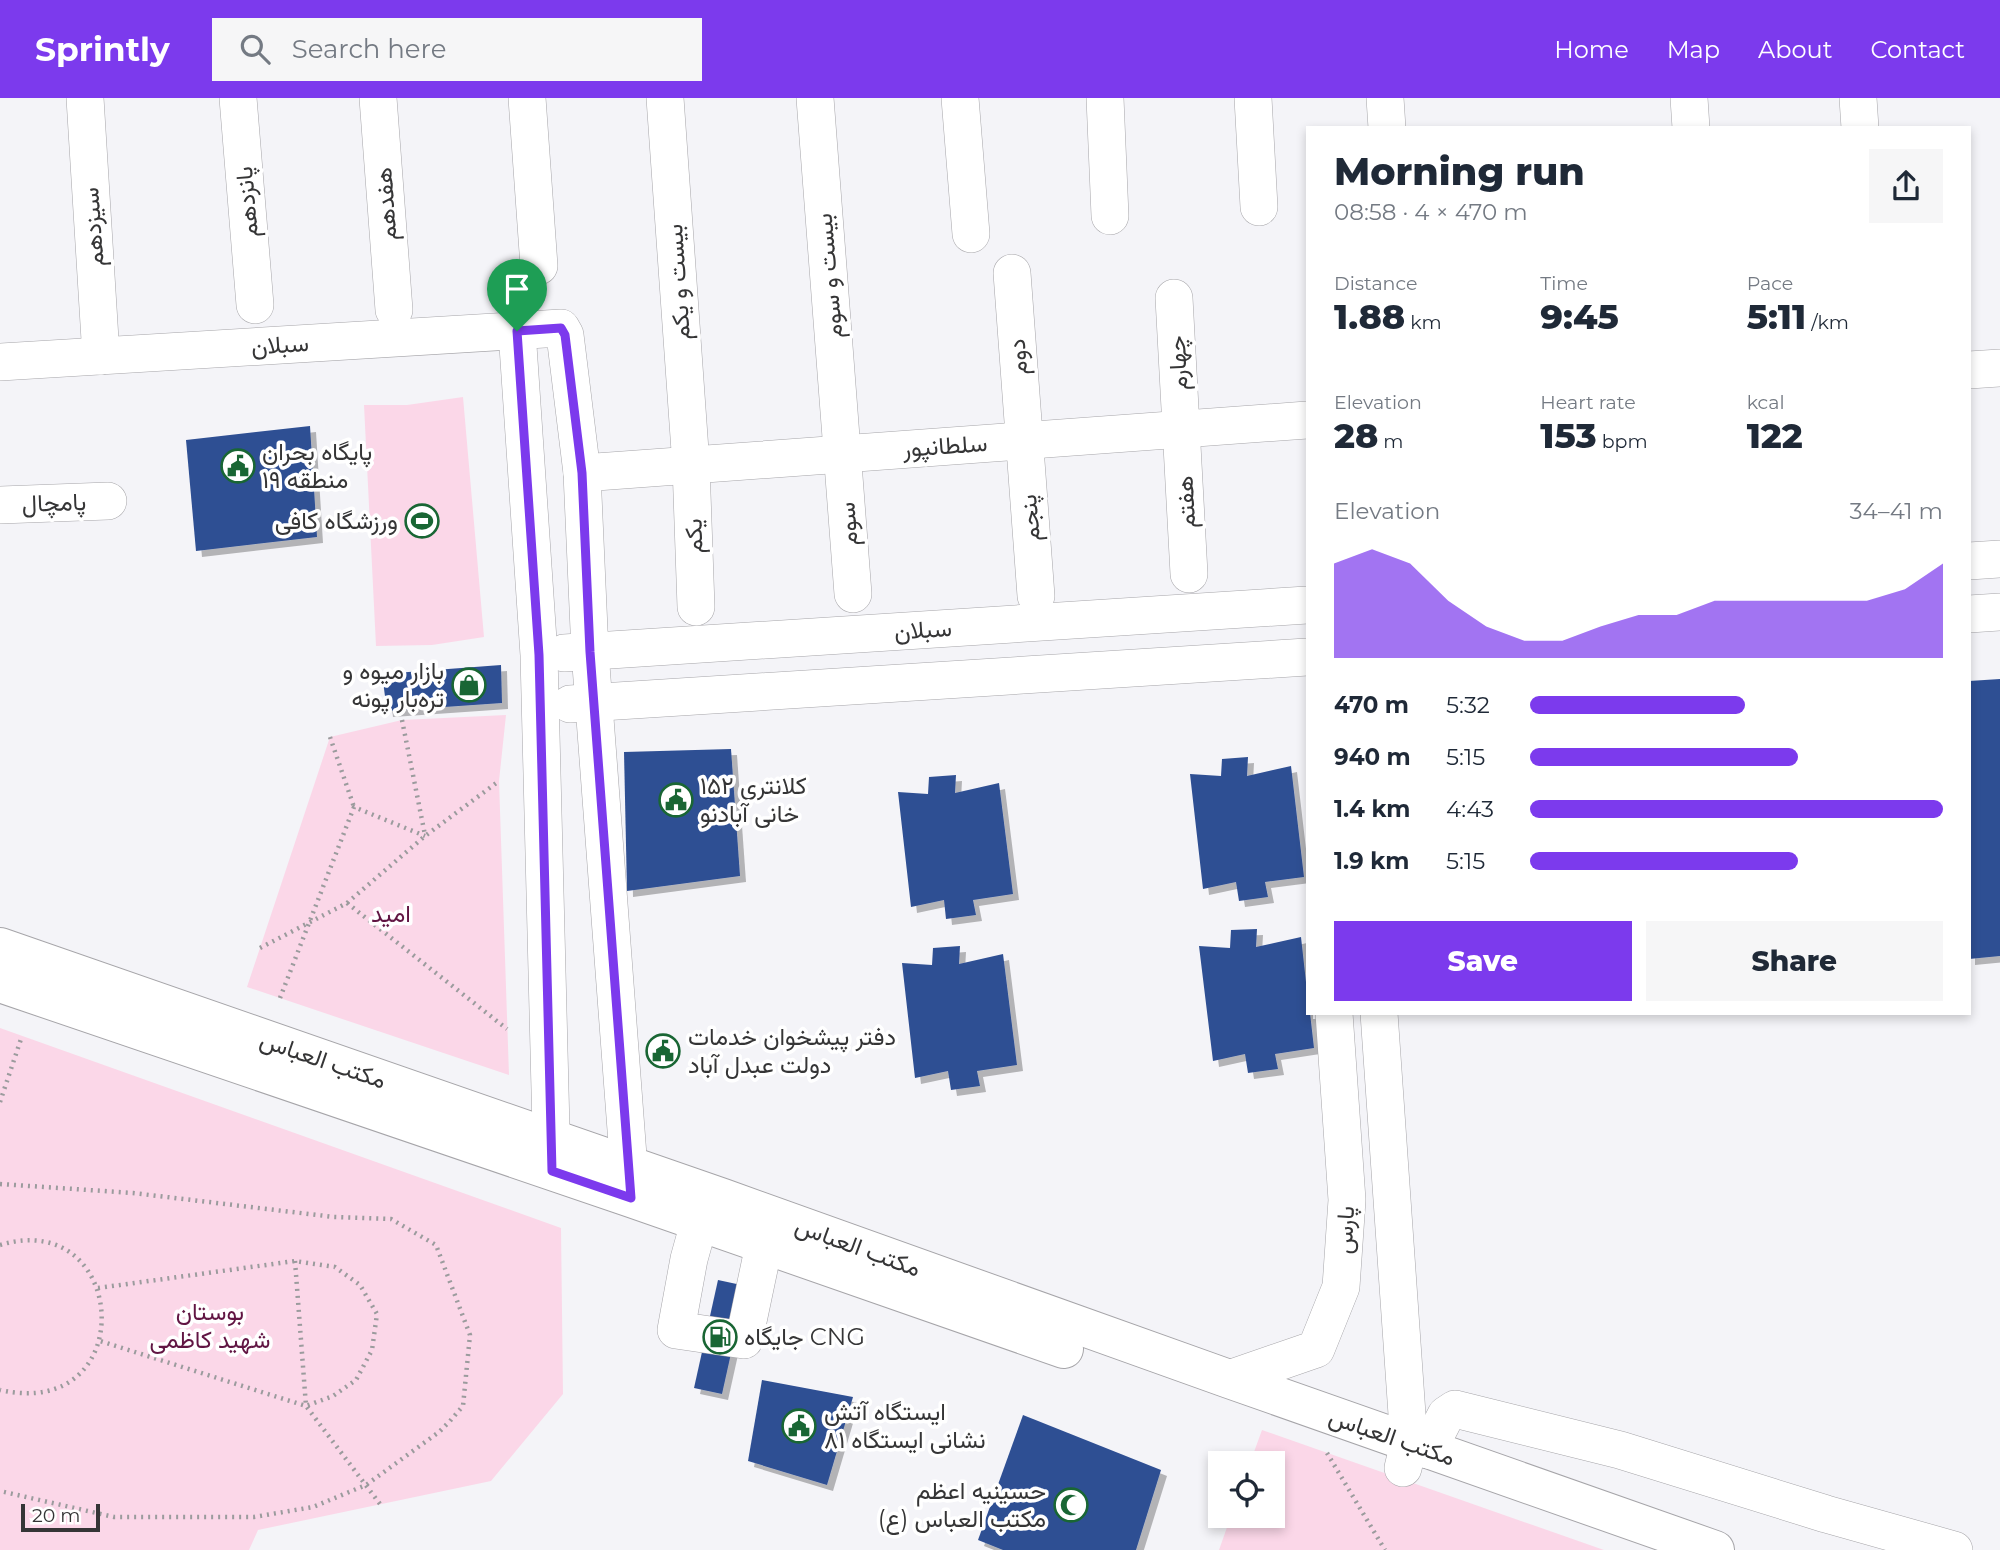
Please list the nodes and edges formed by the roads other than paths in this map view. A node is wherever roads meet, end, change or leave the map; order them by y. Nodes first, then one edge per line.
1 (85, 98) edge
2 (238, 98) edge
3 (378, 98) edge
4 (527, 98) edge
5 (665, 98) edge
6 (815, 98) edge
7 (960, 98) edge
8 (1105, 98) edge
9 (1253, 98) edge
10 (1385, 98) edge
11 (1689, 98) edge
12 (1858, 98) edge
13 (1387, 126) edge
14 (1690, 126) edge
15 (1860, 126) edge
16 (1259, 207) dead end
17 (1110, 216) dead end
18 (971, 234) dead end
19 (539, 266) dead end
20 (1012, 273) dead end
21 (1174, 298) dead end
22 (256, 305) dead end
23 (394, 310) dead end
24 (517, 331) junction
25 (101, 356) junction
26 (0, 362) edge
27 (2000, 368) edge
28 (1971, 370) edge
29 (1306, 420) edge
30 (1182, 429) junction
31 (1023, 440) junction
32 (844, 454) junction
33 (691, 465) junction
34 (582, 473) junction
35 (108, 501) dead end
36 (0, 505) edge
37 (2000, 559) edge
38 (1971, 561) edge
39 (1189, 574) dead end
40 (853, 594) dead end
41 (1036, 596) dead end
42 (1302, 605) edge
43 (696, 607) dead end
44 (2000, 612) edge
45 (1971, 614) edge
46 (1306, 644) edge
47 (590, 652) junction
48 (1306, 654) edge
49 (539, 655) junction
50 (594, 702) junction
51 (541, 705) junction
52 (0, 947) edge
53 (0, 982) edge
54 (1334, 1015) edge
55 (1379, 1015) edge
56 (552, 1155) junction
57 (631, 1182) junction
58 (1347, 1200) junction
59 (1392, 1200) junction
60 (699, 1223) junction
61 (764, 1245) junction
62 (814, 1247) junction
63 (1229, 1379) junction
64 (1413, 1454) junction
65 (1634, 1550) edge
66 (1715, 1550) edge
67 (1954, 1550) edge

1 - 25 street, سیزدهم
2 - 22 street, پانزدهم
3 - 23 street, هفدهم
4 - 19 street
5 - 33 street, بیست و یکم
6 - 32 street, بیست و سوم
7 - 18 street
8 - 17 street
9 - 16 street
10 - 13 street
11 - 14 street
12 - 15 street
20 - 31 street, دوم
21 - 30 street, چهارم
24 - 25 street, سبلان
24 - 34 street, سبلان
24 - 49 street
25 - 26 street, سبلان
27 - 28 street
29 - 30 street, سلطانپور
30 - 31 street, سلطانپور
30 - 39 street, هفتم
31 - 32 street, سلطانپور
31 - 41 street, پنجم
32 - 33 street, سلطانپور
32 - 40 street, سوم
33 - 34 street, سلطانپور
33 - 43 street, یکم
34 - 47 street
35 - 36 street, پامچال
37 - 38 street
42 - 46 street
42 - 47 street, سبلان
44 - 45 street
47 - 49 street, سبلان
47 - 50 street
48 - 50 street, سبلان
49 - 51 street
50 - 51 street, سبلان
50 - 57 street
51 - 56 street
52 - 56 main road, مکتب العباس
53 - 56 main road, مکتب العباس
54 - 58 street, پارس
55 - 59 street, پارس
56 - 57 main road, مکتب العباس
57 - 60 main road, مکتب العباس
57 - 62 main road, مکتب العباس
58 - 59 street
58 - 63 street, پارس
59 - 64 street, پارس
60 - 61 main road, مکتب العباس
60 - 61 street
61 - 62 main road, مکتب العباس
62 - 63 main road, مکتب العباس
62 - 64 main road, مکتب العباس
63 - 64 main road, مکتب العباس
64 - 65 main road, مکتب العباس
64 - 66 main road, مکتب العباس
64 - 67 street

